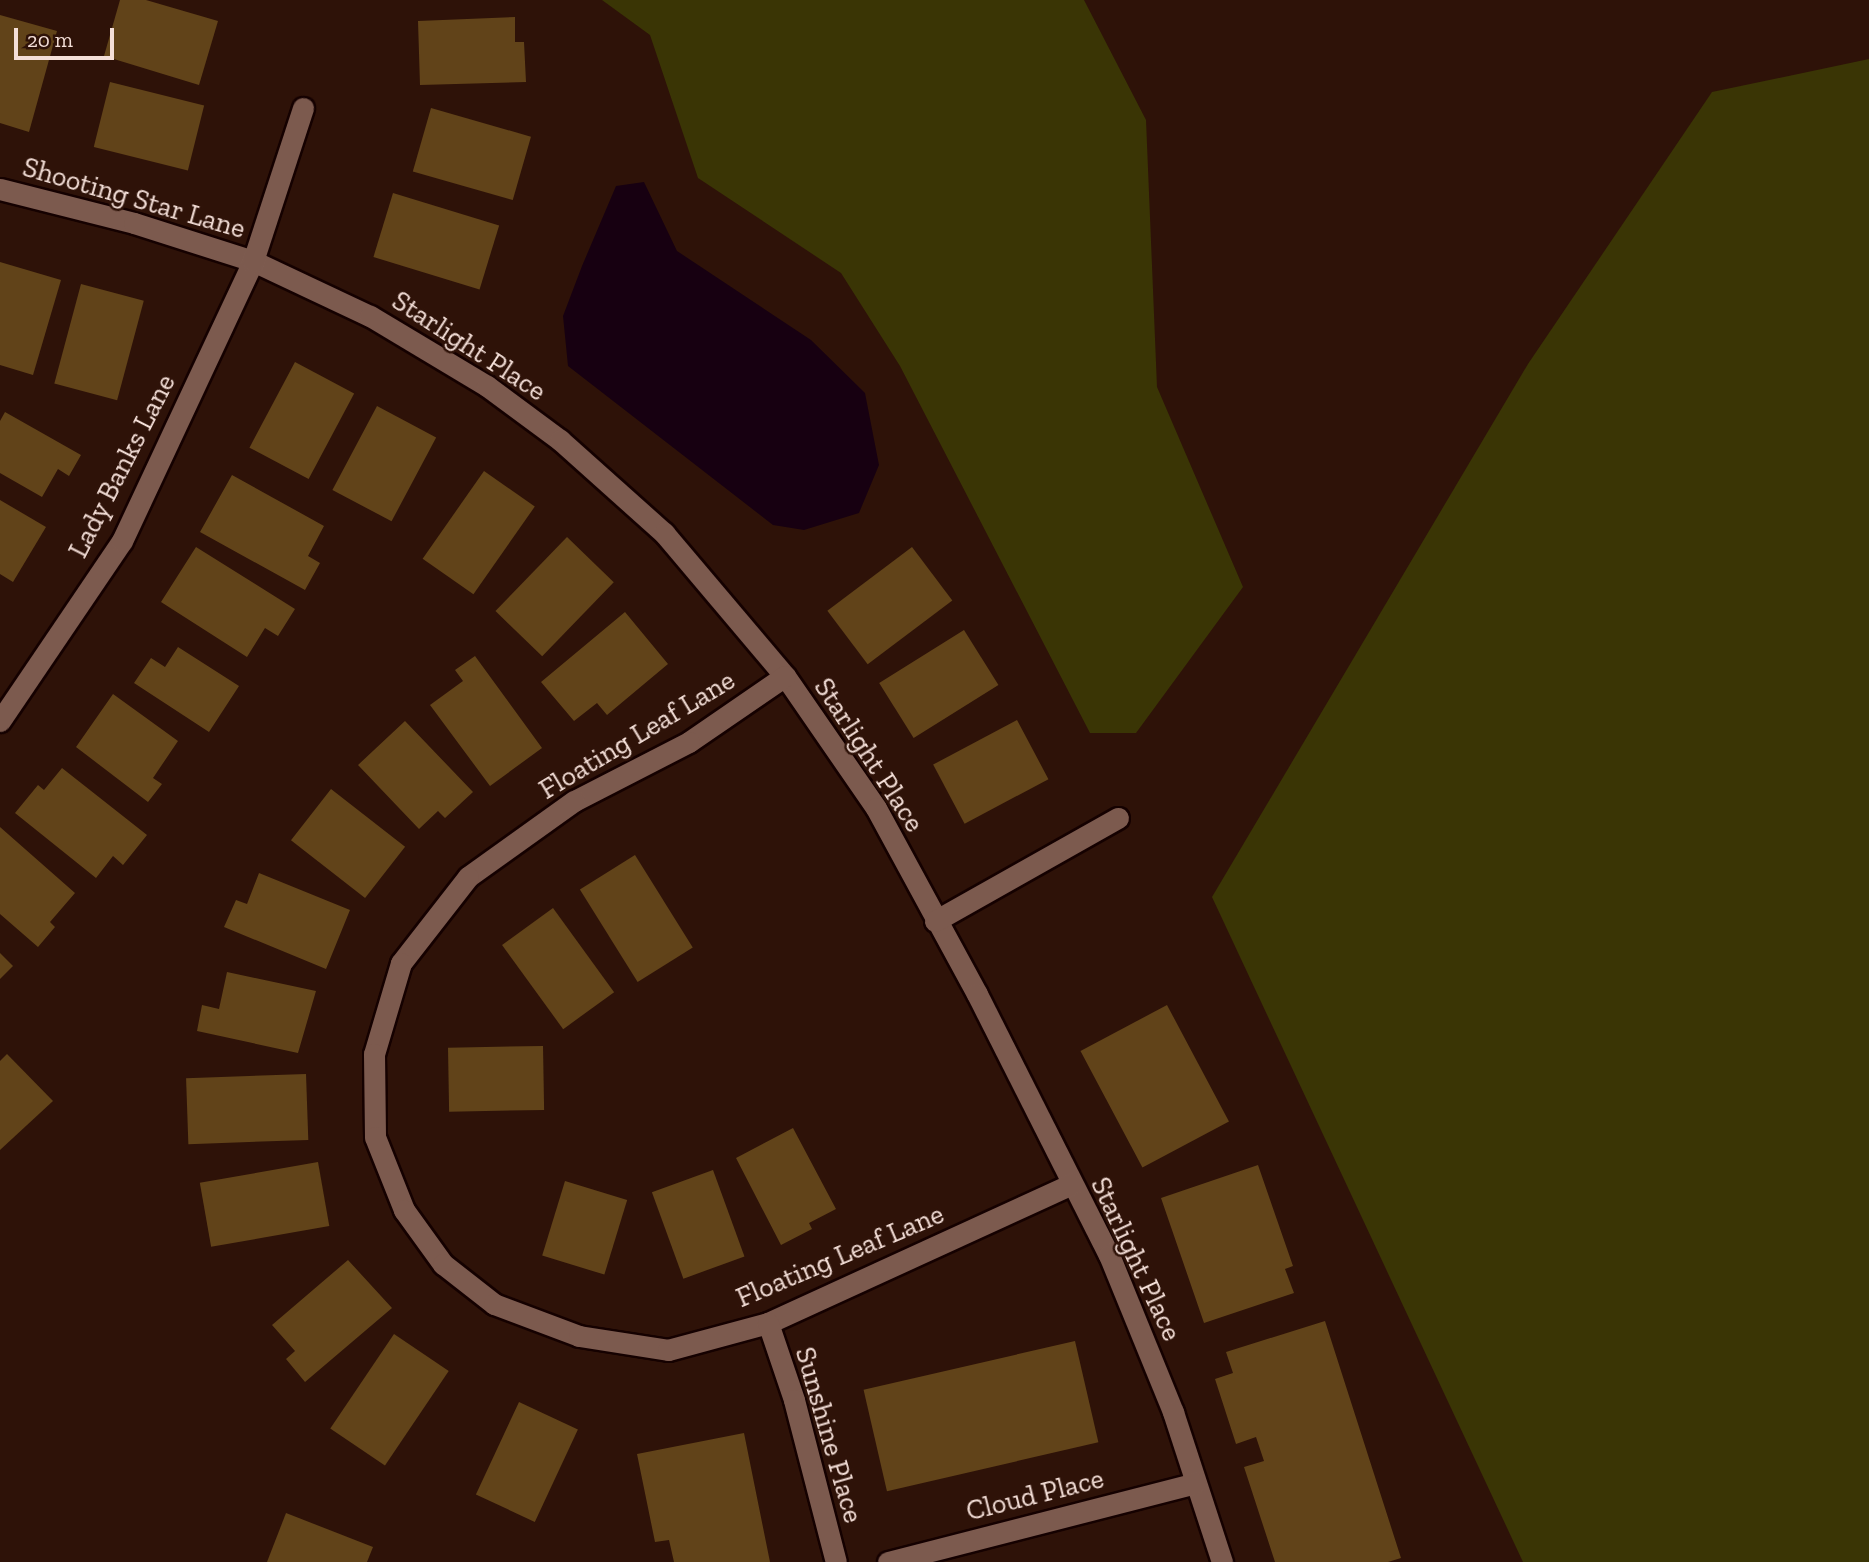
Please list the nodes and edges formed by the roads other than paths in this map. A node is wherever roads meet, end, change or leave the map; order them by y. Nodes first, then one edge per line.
1 (303, 108) dead end
2 (0, 189) edge
3 (253, 261) junction
4 (785, 676) junction
5 (0, 721) edge
6 (1118, 818) dead end
7 (935, 921) junction
8 (1072, 1184) junction
9 (768, 1323) junction
10 (1195, 1483) junction
11 (836, 1562) edge
12 (888, 1562) edge
13 (1222, 1562) edge

1 - 3 street, Lady Banks Lane
2 - 3 street, Shooting Star Lane
3 - 4 street, Starlight Place
3 - 5 street, Lady Banks Lane
4 - 7 street, Starlight Place
4 - 9 street, Floating Leaf Lane
6 - 7 street
7 - 8 street, Starlight Place
8 - 9 street, Floating Leaf Lane
8 - 10 street, Starlight Place
9 - 11 street, Sunshine Place
10 - 12 street, Cloud Place
10 - 13 street, Starlight Place

